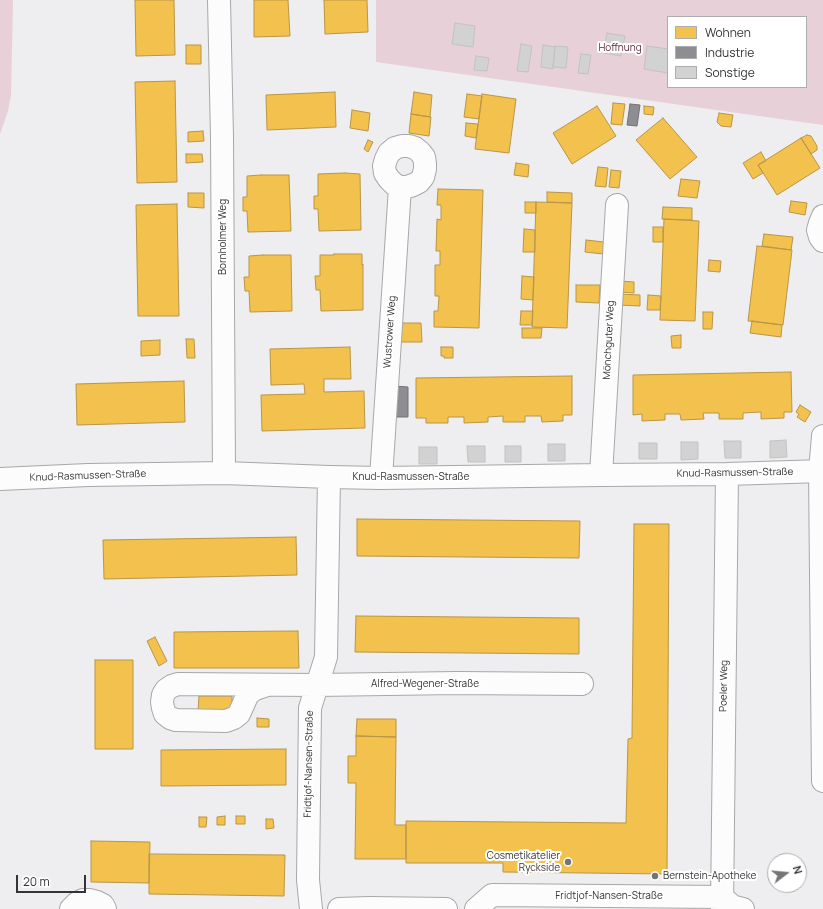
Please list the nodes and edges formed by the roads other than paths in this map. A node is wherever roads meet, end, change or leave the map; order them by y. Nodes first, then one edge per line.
1 (219, 0) edge
2 (400, 186) dead end
3 (617, 205) dead end
4 (823, 216) edge
5 (823, 241) edge
6 (823, 436) edge
7 (822, 471) edge
8 (224, 473) junction
9 (727, 474) junction
10 (601, 475) junction
11 (329, 477) junction
12 (381, 478) junction
13 (0, 479) edge
14 (582, 684) dead end
15 (267, 685) dead end
16 (316, 685) junction
17 (823, 781) edge
18 (722, 903) edge
19 (71, 909) edge
20 (105, 909) edge
21 (311, 909) edge
22 (339, 909) edge
23 (446, 909) edge
24 (476, 909) edge
25 (743, 909) edge

1 - 8 street, Bornholmer Weg
2 - 12 street, Wustrower Weg
3 - 10 street, Mönchguter Weg
4 - 5 street
6 - 7 street
7 - 9 street, Knud-Rasmussen-Straße
7 - 17 street
8 - 11 street, Knud-Rasmussen-Straße
8 - 13 street, Knud-Rasmussen-Straße
9 - 10 street, Knud-Rasmussen-Straße
9 - 18 street, Poeler Weg
10 - 12 street, Knud-Rasmussen-Straße
11 - 12 street, Knud-Rasmussen-Straße
11 - 16 street, Fridtjof-Nansen-Straße
14 - 16 street, Alfred-Wegener-Straße
15 - 16 street, Alfred-Wegener-Straße
16 - 21 street, Fridtjof-Nansen-Straße
18 - 24 street, Fridtjof-Nansen-Straße
18 - 25 street
19 - 20 street
22 - 23 street

